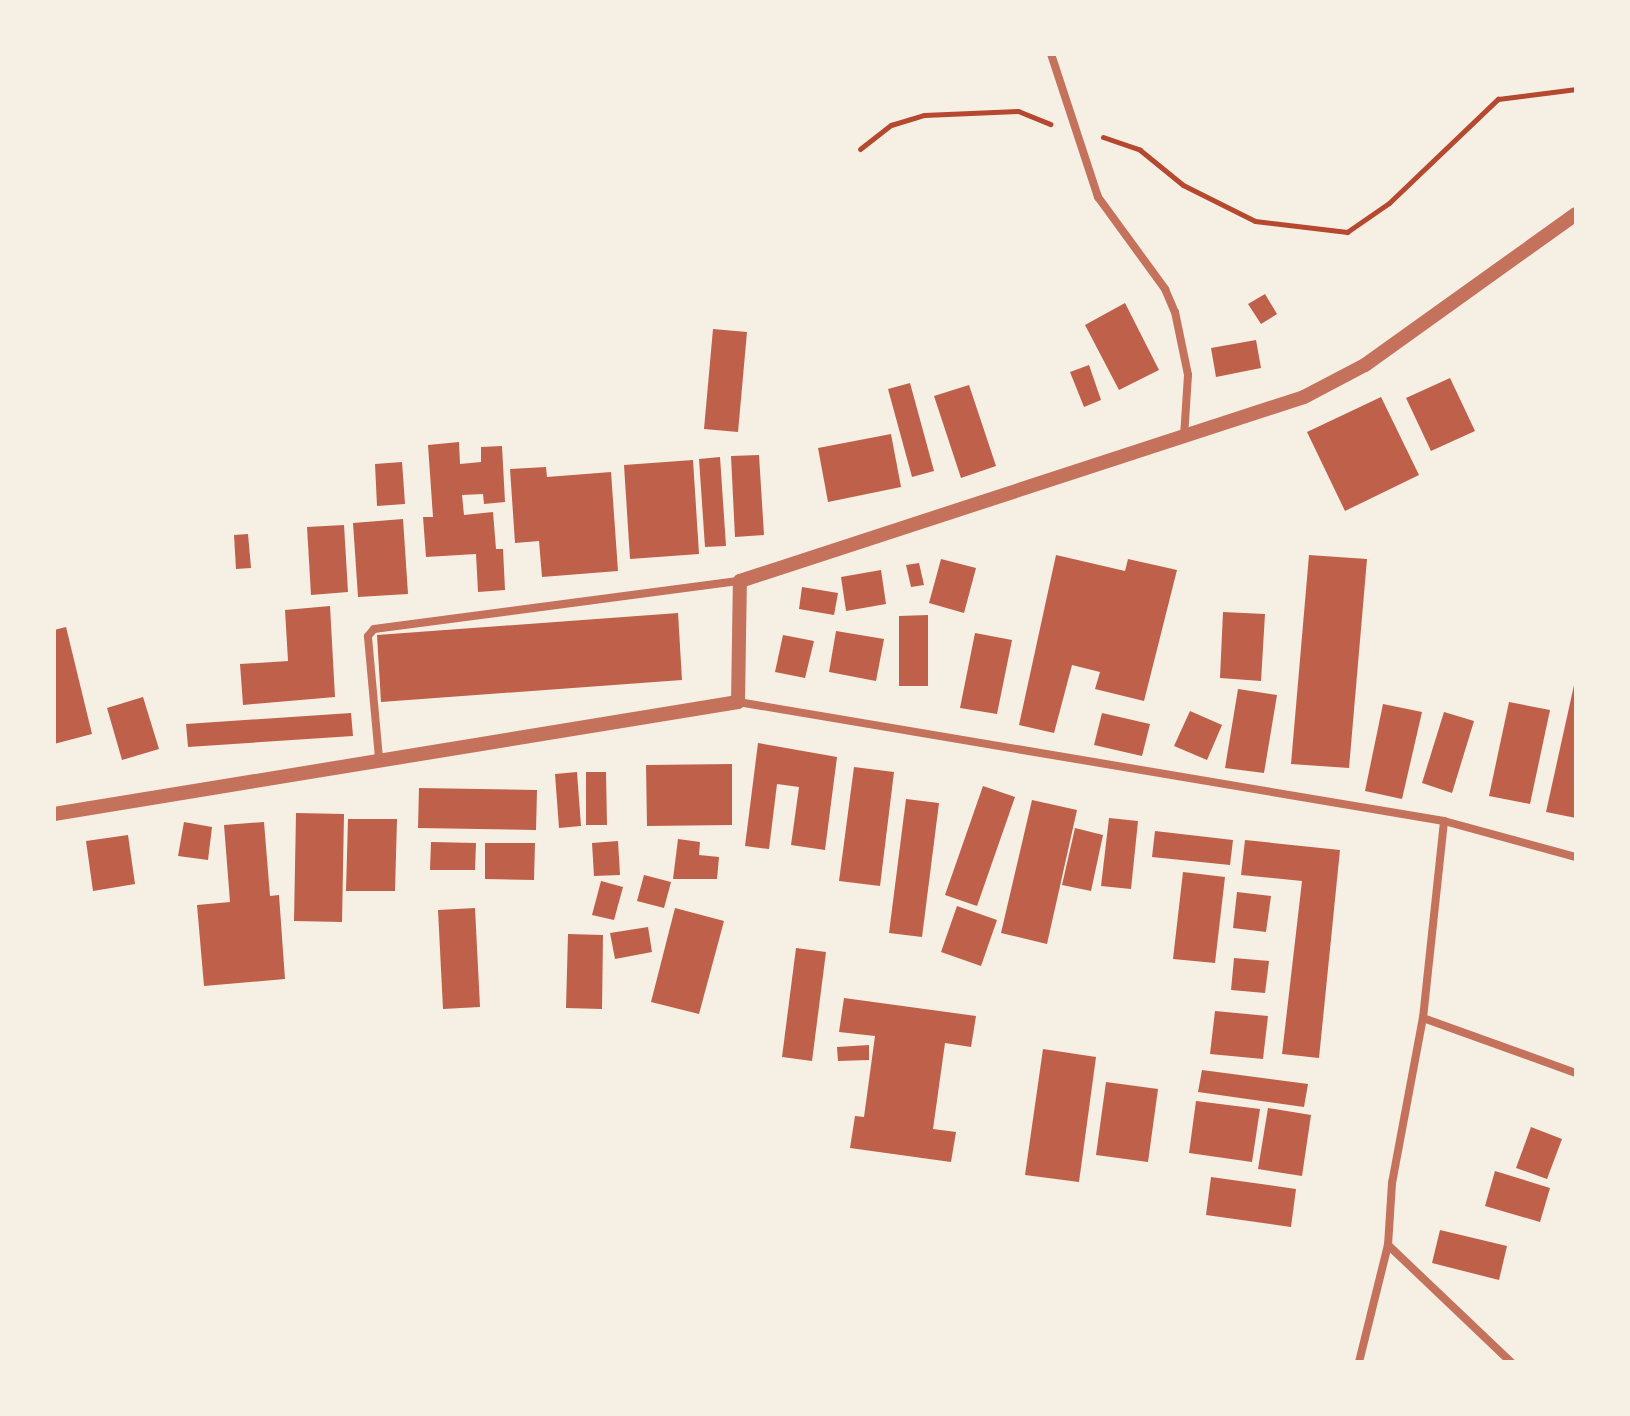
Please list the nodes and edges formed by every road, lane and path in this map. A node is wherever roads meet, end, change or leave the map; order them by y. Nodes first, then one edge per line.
1 (1051, 54) edge
2 (1576, 89) edge
3 (1080, 135) junction
4 (860, 149) dead end
5 (1576, 214) edge
6 (1184, 438) junction
7 (740, 581) junction
8 (738, 702) junction
9 (379, 758) junction
10 (54, 814) edge
11 (1444, 821) junction
12 (1576, 857) edge
13 (1423, 1018) junction
14 (1576, 1073) edge
15 (1388, 1245) junction
16 (1359, 1362) edge
17 (1511, 1362) edge

1 - 3 street
2 - 3 path
3 - 4 path
3 - 6 street
5 - 6 street
6 - 7 street
7 - 8 street
7 - 9 street
8 - 9 street
8 - 11 street
9 - 10 street
11 - 12 street
11 - 13 street
13 - 14 street
13 - 15 street
15 - 16 street
15 - 17 street

